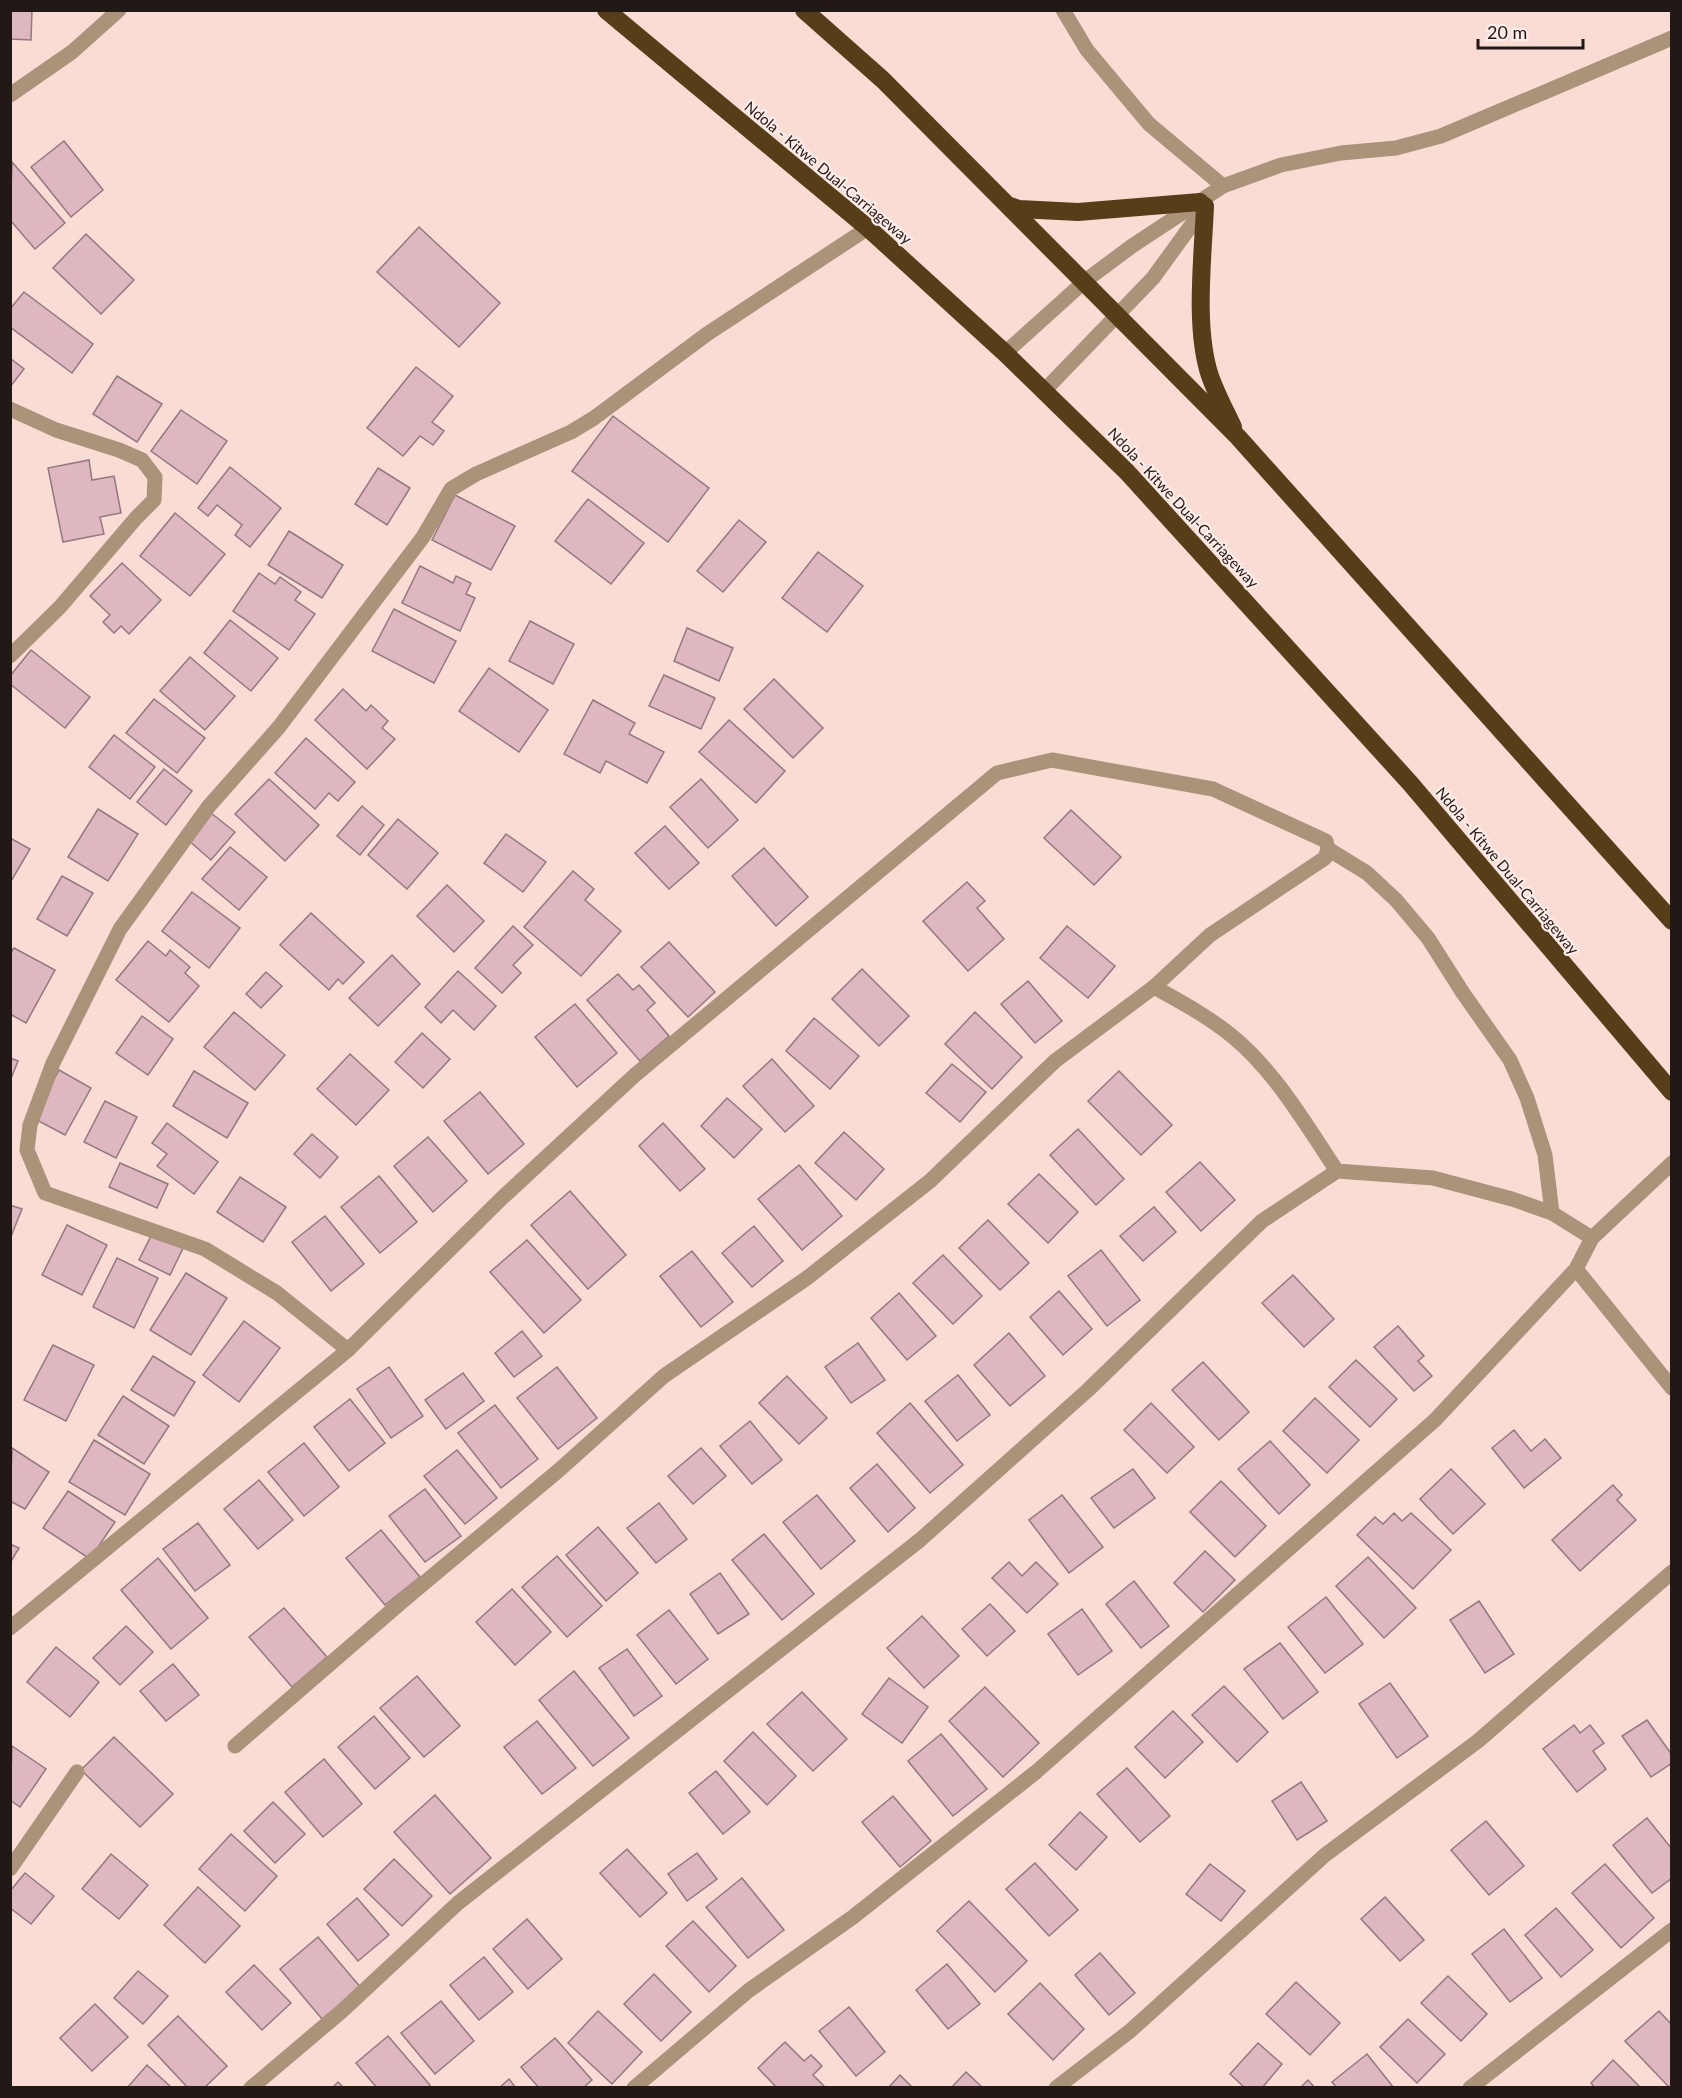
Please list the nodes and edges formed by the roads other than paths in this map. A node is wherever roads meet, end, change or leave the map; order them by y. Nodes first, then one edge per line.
1 (119, 10) edge
2 (606, 10) edge
3 (804, 10) edge
4 (1063, 10) edge
5 (1671, 38) edge
6 (10, 95) edge
7 (1211, 197) junction
8 (1010, 206) junction
9 (868, 228) junction
10 (1085, 281) junction
11 (1118, 317) junction
12 (1005, 353) junction
13 (1044, 391) junction
14 (10, 409) edge
15 (1238, 437) junction
16 (10, 656) edge
17 (1328, 849) junction
18 (1671, 921) edge
19 (1154, 987) junction
20 (1671, 1092) edge
21 (1671, 1163) edge
22 (1337, 1171) junction
23 (1552, 1213) junction
24 (1592, 1238) junction
25 (1576, 1269) junction
26 (348, 1350) junction
27 (1671, 1388) edge
28 (1671, 1572) edge
29 (10, 1628) edge
30 (235, 1746) dead end
31 (77, 1772) dead end
32 (10, 1869) edge
33 (1671, 1930) edge
34 (251, 2088) edge
35 (634, 2088) edge
36 (1056, 2088) edge
37 (1470, 2088) edge

1 - 6 street
2 - 9 highway, Ndola - Kitwe Dual-Carriageway
3 - 8 highway
4 - 7 street
5 - 7 street
7 - 8 highway
7 - 10 street
7 - 11 street
7 - 15 highway
8 - 10 highway
9 - 12 highway, Ndola - Kitwe Dual-Carriageway
9 - 26 street
10 - 11 highway
10 - 12 street
11 - 13 street
11 - 15 highway
12 - 13 highway, Ndola - Kitwe Dual-Carriageway
13 - 20 highway, Ndola - Kitwe Dual-Carriageway
14 - 16 street
15 - 18 highway
17 - 19 street
17 - 23 street
17 - 26 street
19 - 22 street
19 - 30 street
21 - 24 street
22 - 23 street
22 - 34 street
23 - 24 street
24 - 25 street
25 - 27 street
25 - 35 street
26 - 29 street
28 - 36 street
31 - 32 street
33 - 37 street

